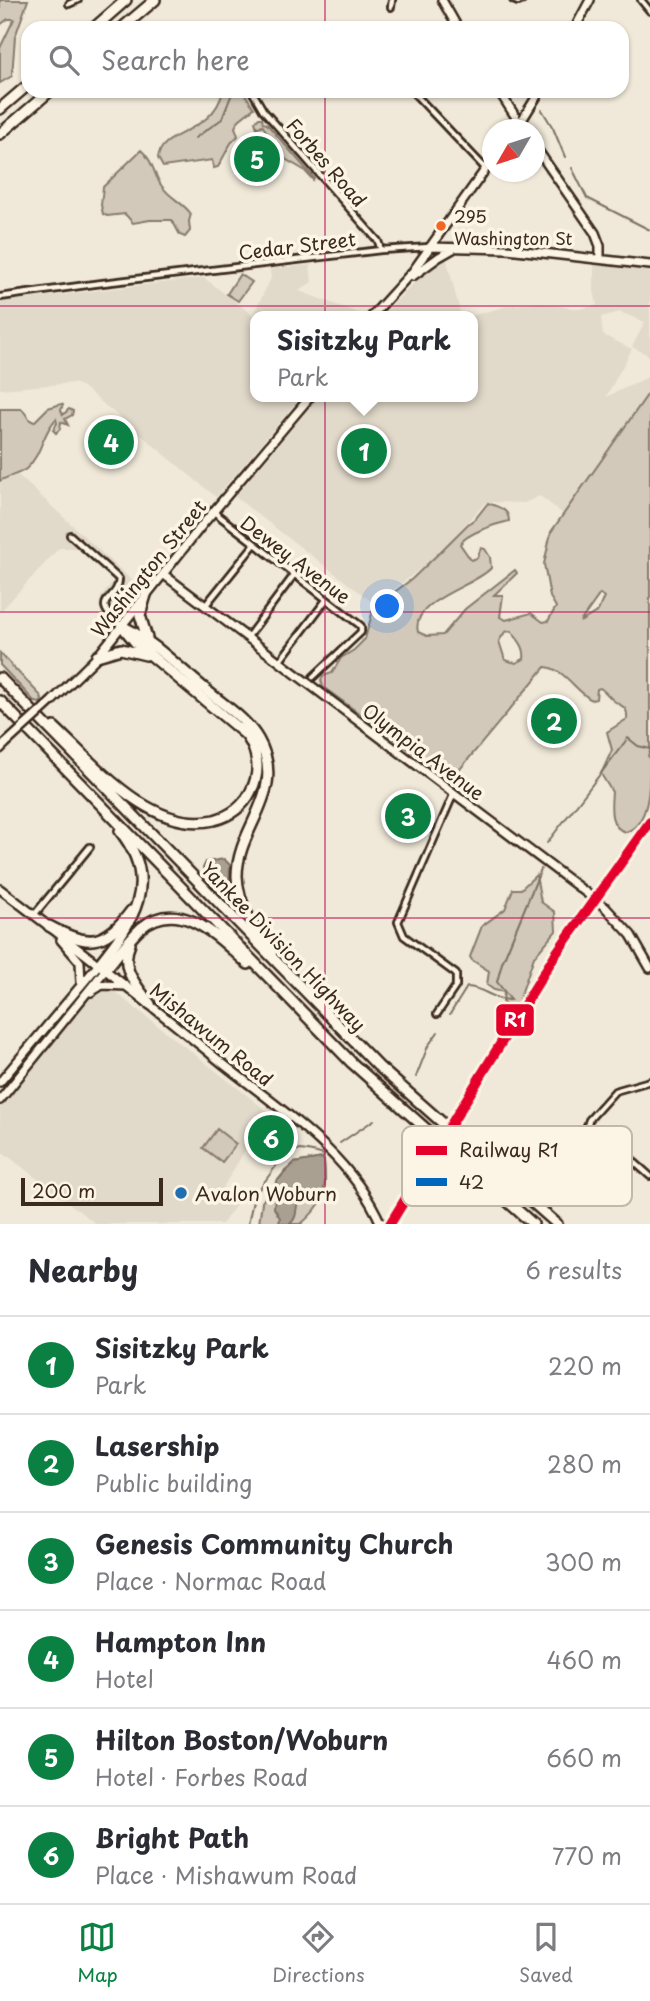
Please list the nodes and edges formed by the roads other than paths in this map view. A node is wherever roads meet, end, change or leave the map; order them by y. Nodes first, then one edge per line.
1 (78, 0) edge
2 (127, 0) edge
3 (155, 0) edge
4 (391, 0) edge
5 (442, 0) edge
6 (590, 0) edge
7 (641, 0) edge
8 (69, 4) dead end
9 (391, 7) dead end
10 (650, 12) edge
11 (102, 21) edge
12 (130, 21) edge
13 (454, 21) edge
14 (579, 21) edge
15 (21, 91) edge
16 (42, 98) edge
17 (256, 98) edge
18 (419, 98) edge
19 (503, 98) edge
20 (536, 98) edge
21 (0, 109) edge
22 (515, 119) edge
23 (525, 119) edge
24 (1, 133) edge
25 (545, 161) edge
26 (482, 165) edge
27 (482, 175) edge
28 (443, 229) junction
29 (430, 247) junction
30 (456, 247) junction
31 (382, 250) junction
32 (600, 258) junction
33 (650, 265) edge
34 (402, 285) junction
35 (0, 298) edge
36 (377, 311) edge
37 (306, 402) edge
38 (213, 512) junction
39 (70, 535) dead end
40 (254, 544) junction
41 (163, 574) junction
42 (294, 575) junction
43 (146, 595) junction
44 (326, 600) junction
45 (205, 606) junction
46 (122, 626) junction
47 (247, 638) junction
48 (152, 645) junction
49 (97, 656) junction
50 (279, 662) junction
51 (164, 665) junction
52 (313, 677) dead end
53 (3, 681) edge
54 (0, 701) edge
55 (3, 746) edge
56 (83, 787) junction
57 (454, 793) junction
58 (90, 847) dead end
59 (0, 889) edge
60 (136, 903) junction
61 (34, 915) junction
62 (48, 926) junction
63 (133, 937) junction
64 (102, 967) junction
65 (650, 968) edge
66 (81, 985) junction
67 (127, 986) junction
68 (302, 989) junction
69 (82, 999) junction
70 (150, 1004) junction
71 (437, 1014) dead end
72 (310, 1020) junction
73 (0, 1082) edge
74 (650, 1082) edge
75 (0, 1100) edge
76 (421, 1126) edge
77 (445, 1126) edge
78 (587, 1126) edge
79 (632, 1159) edge
80 (650, 1177) edge
81 (512, 1206) edge
82 (536, 1206) edge
83 (381, 1224) edge
84 (533, 1224) edge
85 (557, 1224) edge

1 - 8 street
2 - 11 highway
3 - 12 highway
4 - 9 street
5 - 13 main road
6 - 14 main road
7 - 10 street
15 - 21 highway
16 - 24 highway
17 - 31 street, Forbes Road
18 - 26 street
19 - 22 main road
20 - 23 main road
25 - 32 main road
27 - 28 main road
28 - 29 main road
28 - 30 main road
29 - 30 main road, Cedar Street
29 - 31 street, Cedar Street
29 - 34 main road
30 - 32 main road, Cedar Street
30 - 34 main road
31 - 35 street, Cedar Street
32 - 33 main road, Cedar Street
34 - 36 main road
37 - 38 main road, Washington Street
38 - 40 street, Dewey Avenue
38 - 41 main road, Washington Street
39 - 46 street
40 - 42 street, Dewey Avenue
40 - 45 street
41 - 43 main road, Washington Street
41 - 45 main road, Olympia Avenue
42 - 44 street, Dewey Avenue
42 - 47 street
43 - 46 main road, Washington Street
43 - 48 highway
44 - 50 street
44 - 52 street, Dewey Avenue
45 - 47 main road, Olympia Avenue
46 - 48 highway
46 - 49 main road, Washington Street
46 - 51 highway
47 - 50 main road, Olympia Avenue
48 - 68 highway
49 - 51 highway
49 - 55 main road, Washington Street, bridge
50 - 57 main road, Olympia Avenue
51 - 53 highway
53 - 68 highway, Yankee Division Highway
54 - 56 highway, Yankee Division Highway
56 - 60 highway
56 - 72 highway, Yankee Division Highway
57 - 65 main road, Olympia Avenue
57 - 71 street
58 - 61 street
59 - 61 main road, Mishawum Road
60 - 62 highway
60 - 64 highway
61 - 62 main road, Mishawum Road
62 - 64 main road, Mishawum Road
62 - 66 main road
63 - 64 highway
63 - 70 highway
63 - 72 highway
64 - 66 main road
64 - 67 main road, Mishawum Road
64 - 69 main road
66 - 73 main road
67 - 69 main road
67 - 70 main road, Mishawum Road
68 - 77 highway, Yankee Division Highway
69 - 75 main road
70 - 83 main road, Mishawum Road
72 - 76 highway, Yankee Division Highway
74 - 78 street
79 - 80 street
81 - 84 highway, Yankee Division Highway
82 - 85 highway, Yankee Division Highway

